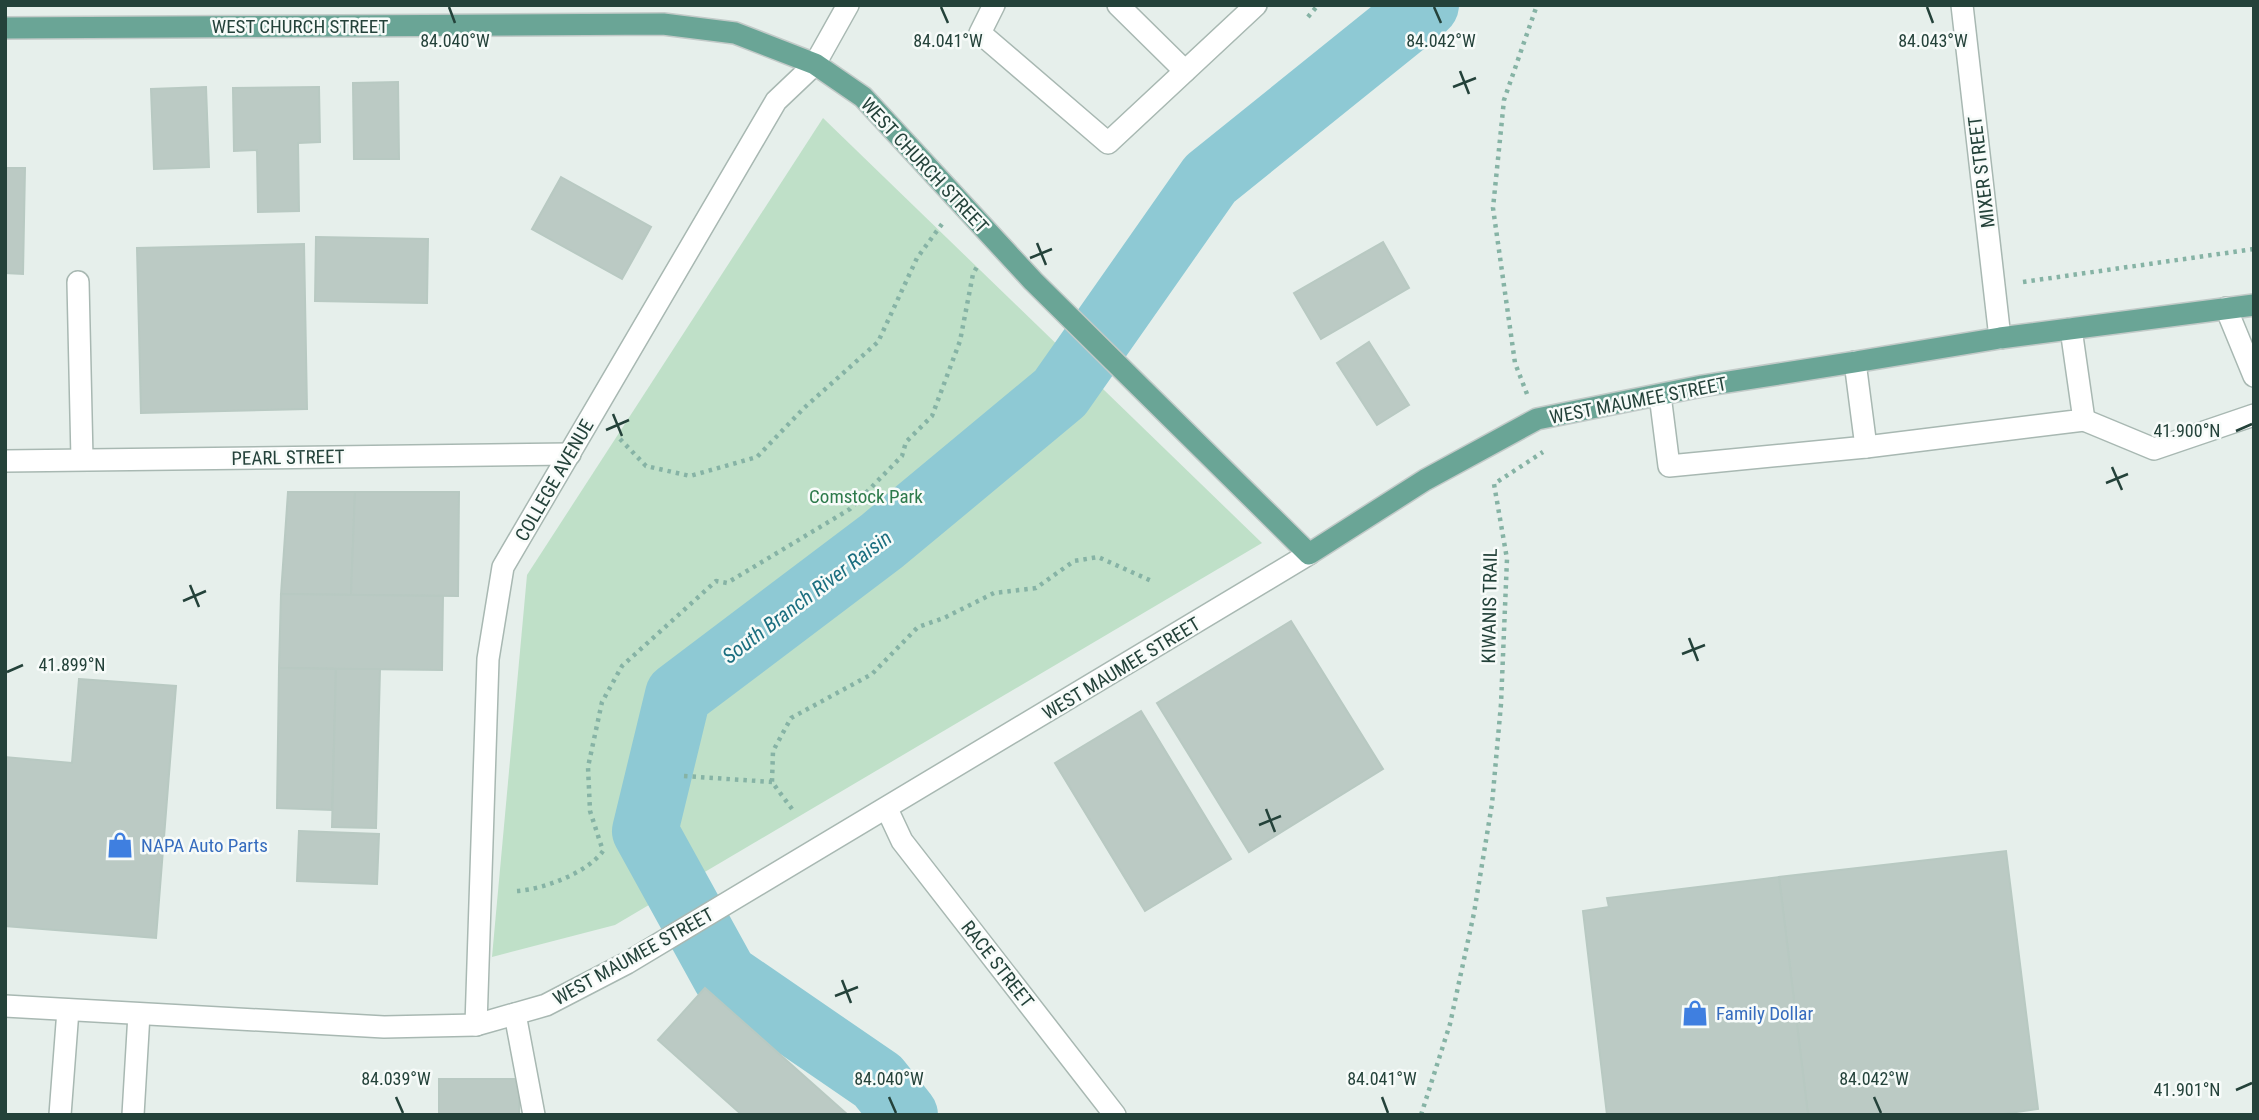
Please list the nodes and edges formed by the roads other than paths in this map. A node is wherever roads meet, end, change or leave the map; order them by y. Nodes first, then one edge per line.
1 (848, 5) edge
2 (994, 5) edge
3 (1118, 5) edge
4 (1256, 5) edge
5 (1962, 5) edge
6 (5, 28) edge
7 (816, 64) junction
8 (1185, 71) junction
9 (78, 282) dead end
10 (2254, 304) edge
11 (2226, 309) junction
12 (2071, 329) junction
13 (2000, 338) junction
14 (1855, 362) junction
15 (2254, 376) edge
16 (1660, 395) junction
17 (2254, 415) edge
18 (2084, 420) junction
19 (1866, 447) junction
20 (570, 454) junction
21 (82, 460) junction
22 (5, 461) edge
23 (1309, 555) junction
24 (887, 809) junction
25 (5, 1006) edge
26 (68, 1010) junction
27 (139, 1014) junction
28 (515, 1014) junction
29 (476, 1026) junction
30 (60, 1115) edge
31 (133, 1115) edge
32 (534, 1115) edge
33 (1115, 1115) edge

1 - 7 street, COLLEGE AVENUE
2 - 8 street
3 - 8 street
4 - 8 street
5 - 13 street, MIXER STREET
6 - 7 main road, WEST CHURCH STREET
7 - 20 street, COLLEGE AVENUE
7 - 23 main road, WEST CHURCH STREET
9 - 21 street
10 - 11 main road, WEST MAUMEE STREET
11 - 12 main road, WEST MAUMEE STREET
11 - 15 street
12 - 13 main road, WEST MAUMEE STREET
12 - 18 street
13 - 14 main road, WEST MAUMEE STREET
14 - 16 main road, WEST MAUMEE STREET
14 - 19 street
16 - 19 street
16 - 23 main road, WEST MAUMEE STREET
17 - 18 street
18 - 19 street
20 - 21 street, PEARL STREET
20 - 29 street, COLLEGE AVENUE
21 - 22 street, PEARL STREET
23 - 24 street, WEST MAUMEE STREET
24 - 28 street, WEST MAUMEE STREET
24 - 33 street, RACE STREET
25 - 26 street, WEST MAUMEE STREET
26 - 27 street, WEST MAUMEE STREET
26 - 30 street
27 - 29 street, WEST MAUMEE STREET
27 - 31 street
28 - 29 street, WEST MAUMEE STREET
28 - 32 street

